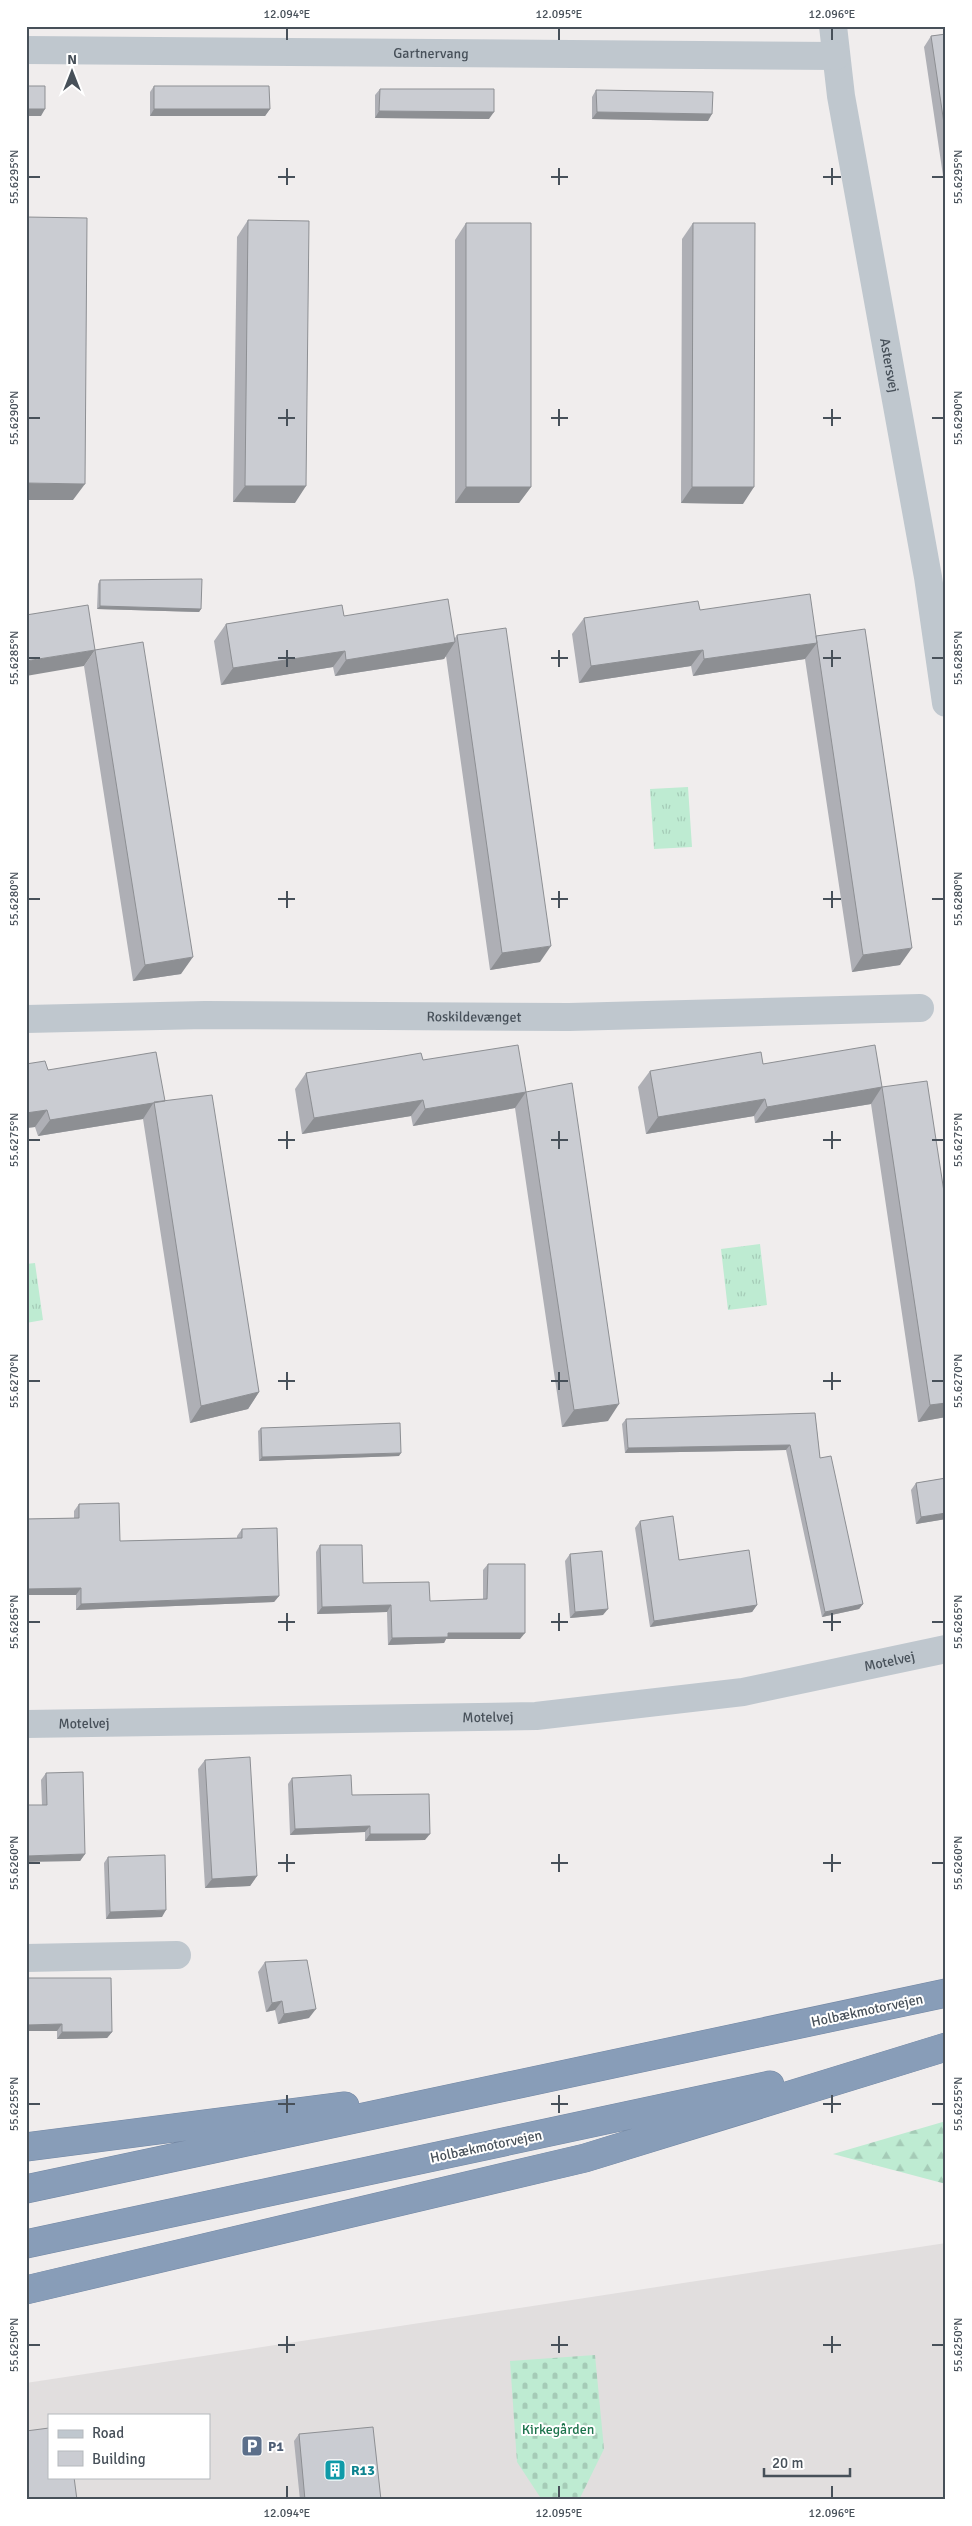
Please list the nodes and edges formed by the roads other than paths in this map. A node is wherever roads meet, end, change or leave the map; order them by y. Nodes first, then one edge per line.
1 (833, 26) edge
2 (26, 50) edge
3 (836, 56) junction
4 (946, 703) edge
5 (920, 1008) dead end
6 (26, 1019) edge
7 (946, 1649) edge
8 (26, 1724) edge
9 (177, 1955) dead end
10 (26, 1958) edge
11 (946, 1993) edge
12 (946, 2047) edge
13 (540, 2082) junction
14 (26, 2146) edge
15 (26, 2189) edge
16 (26, 2244) edge
17 (26, 2290) edge

1 - 3 street, Astersvej
2 - 3 street, Gartnervang
3 - 4 street, Astersvej
5 - 6 street, Roskildevænget
7 - 8 street, Motelvej
9 - 10 street
11 - 13 highway, Holbækmotorvejen
12 - 16 highway, Holbækmotorvejen
12 - 17 highway
13 - 14 highway
13 - 15 highway, Holbækmotorvejen

